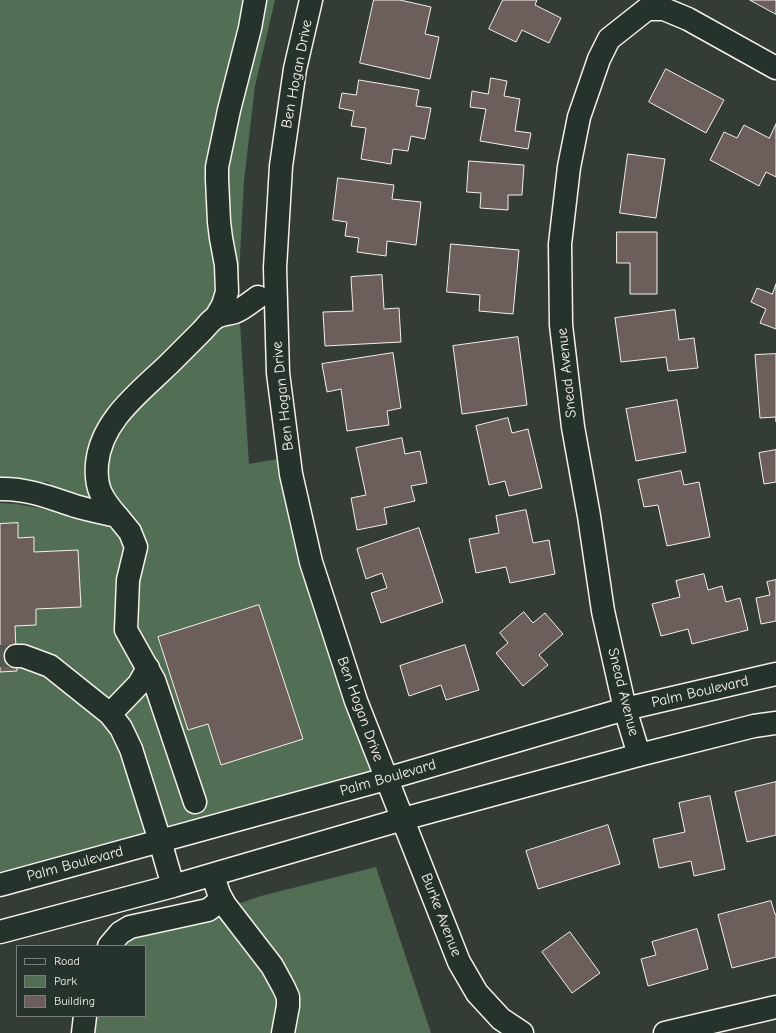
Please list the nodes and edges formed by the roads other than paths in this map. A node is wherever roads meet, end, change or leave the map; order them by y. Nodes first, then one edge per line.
1 (255, 0) edge
2 (311, 0) edge
3 (776, 68) edge
4 (258, 297) dead end
5 (216, 317) junction
6 (0, 489) edge
7 (117, 516) junction
8 (16, 656) tunnel mouth
9 (148, 668) junction
10 (776, 674) edge
11 (625, 709) junction
12 (110, 714) junction
13 (776, 723) edge
14 (639, 755) junction
15 (386, 779) junction
16 (195, 802) dead end
17 (403, 819) junction
18 (160, 841) junction
19 (0, 884) edge
20 (173, 886) junction
21 (0, 932) edge
22 (110, 945) edge
23 (776, 1007) edge
24 (85, 1017) edge
25 (285, 1031) edge
26 (83, 1033) edge
27 (522, 1033) edge
28 (665, 1033) edge

1 - 5 street
2 - 15 street, Ben Hogan Drive
3 - 11 street, Snead Avenue
4 - 5 street
5 - 7 street
6 - 7 street
7 - 9 street
8 - 12 street
9 - 12 street
9 - 16 street
10 - 11 street, Palm Boulevard
11 - 14 street, Snead Avenue
11 - 15 street, Palm Boulevard
12 - 18 street
13 - 14 street
14 - 17 street
15 - 17 street, Burke Avenue
15 - 18 street, Palm Boulevard
17 - 20 street
17 - 27 street, Burke Avenue
18 - 19 street, Palm Boulevard
18 - 20 street
20 - 21 street
22 - 25 street
23 - 28 street
24 - 26 street

